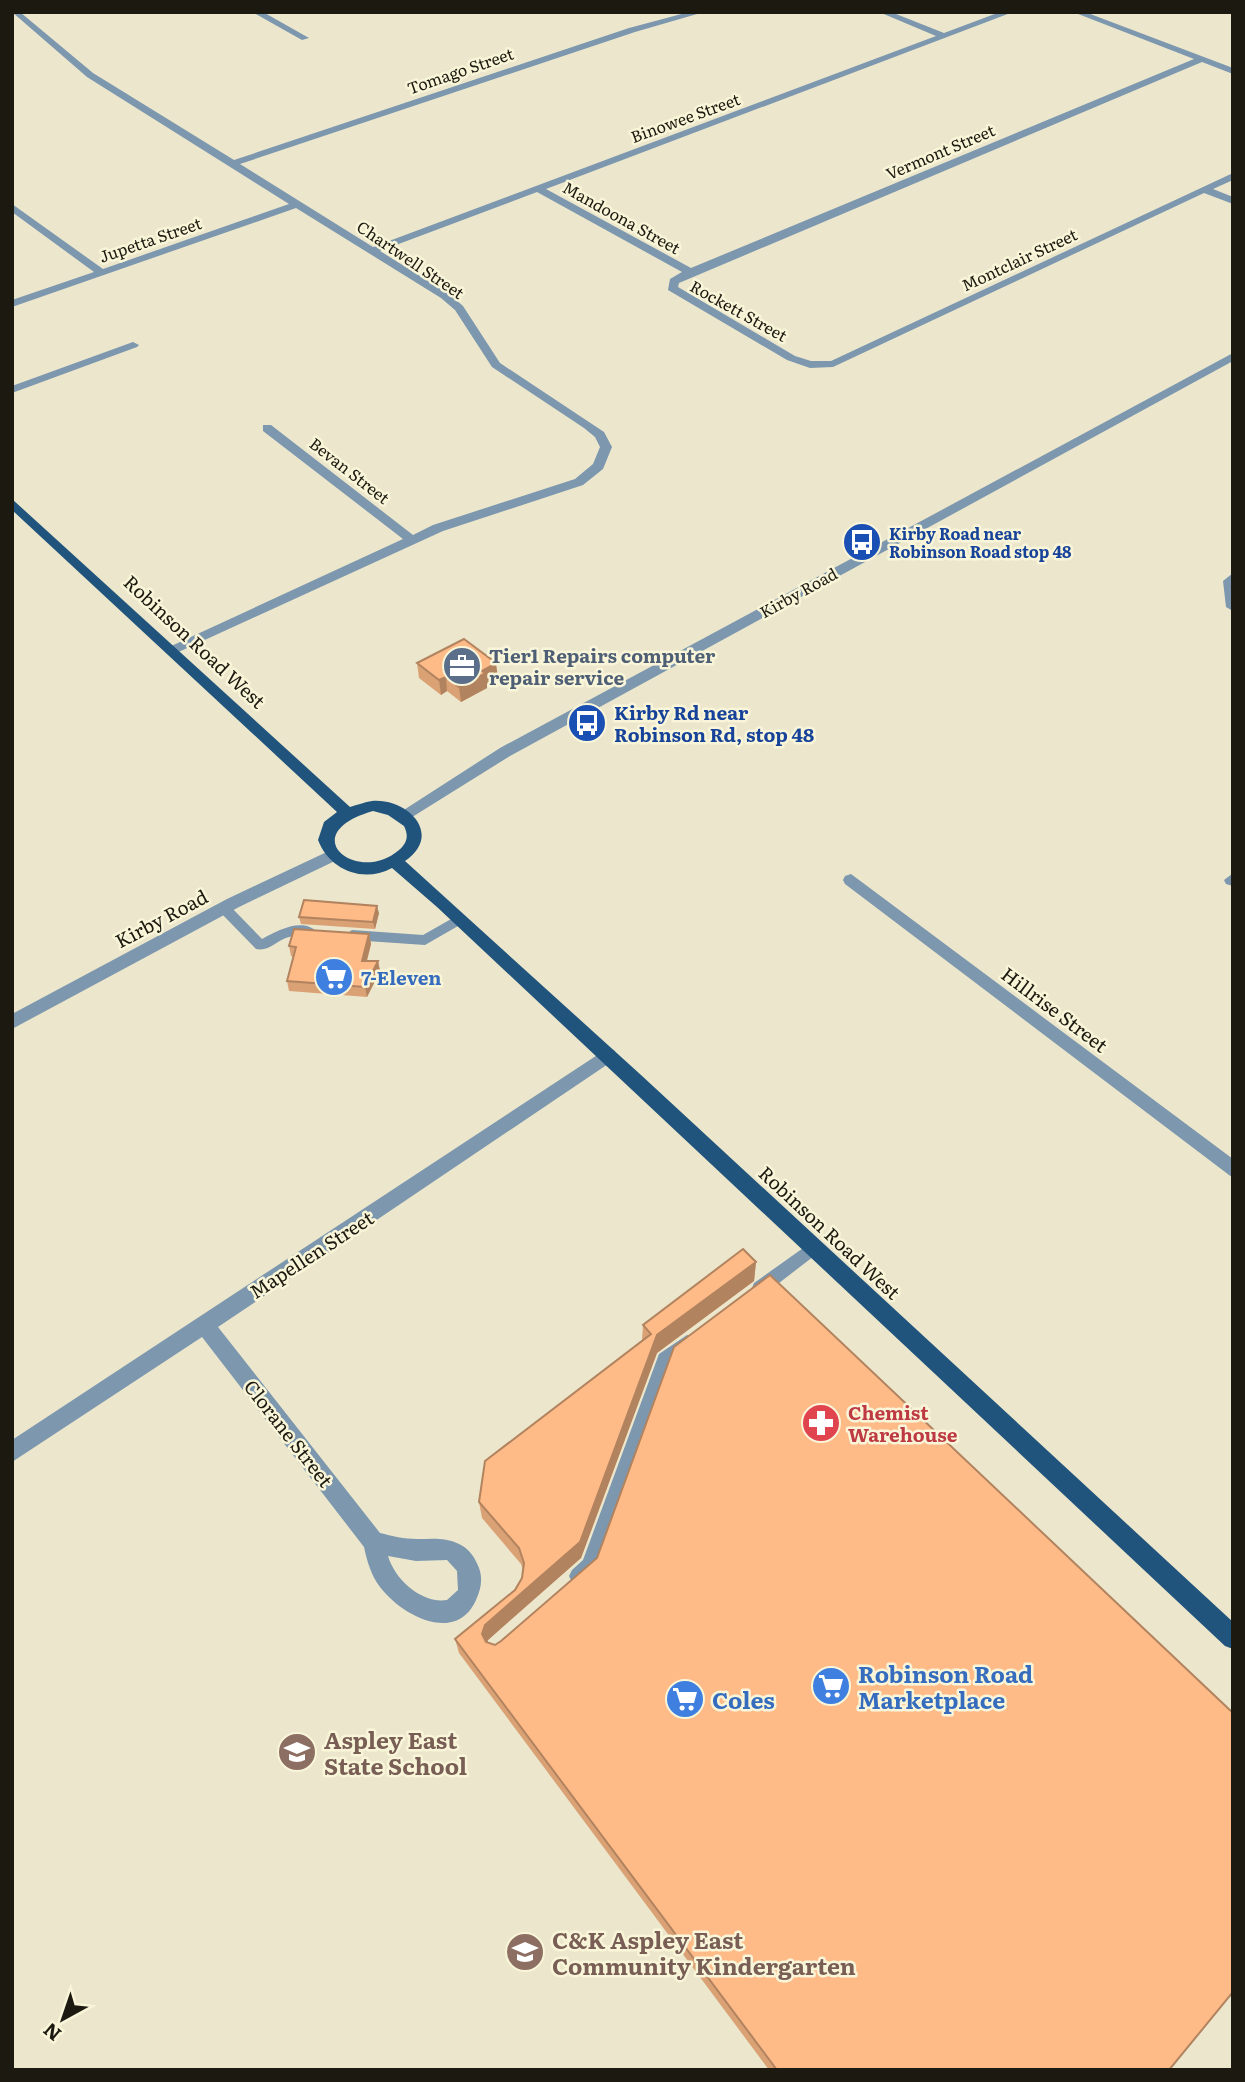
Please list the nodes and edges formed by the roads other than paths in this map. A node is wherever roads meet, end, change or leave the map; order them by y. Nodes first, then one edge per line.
1 (14, 12) edge
2 (256, 12) edge
3 (701, 12) edge
4 (883, 12) edge
5 (1010, 12) edge
6 (1077, 12) edge
7 (943, 36) junction
8 (305, 38) dead end
9 (1202, 59) junction
10 (1233, 71) edge
11 (232, 164) junction
12 (1233, 176) edge
13 (539, 189) junction
14 (1205, 190) junction
15 (1233, 201) edge
16 (298, 204) junction
17 (12, 207) edge
18 (371, 251) junction
19 (690, 272) junction
20 (102, 273) junction
21 (12, 304) edge
22 (133, 345) dead end
23 (1233, 356) edge
24 (818, 366) joint
25 (12, 390) edge
26 (267, 428) dead end
27 (12, 503) edge
28 (412, 540) junction
29 (1233, 577) edge
30 (1233, 607) edge
31 (172, 651) junction
32 (346, 812) junction
33 (404, 815) junction
34 (331, 856) junction
35 (395, 862) junction
36 (851, 880) dead end
37 (224, 908) junction
38 (460, 919) junction
39 (13, 1019) edge
40 (608, 1055) junction
41 (1233, 1170) edge
42 (813, 1248) junction
43 (750, 1296) edge
44 (204, 1324) junction
45 (697, 1335) edge
46 (12, 1452) edge
47 (373, 1542) dead end
48 (569, 1584) edge
49 (1233, 1638) edge

1 - 11 street, Chartwell Street
2 - 8 street
3 - 11 street, Tomago Street
4 - 7 street
5 - 7 street, Binowee Street
6 - 9 street
7 - 13 street, Binowee Street
9 - 10 street
9 - 19 street, Vermont Street
11 - 16 street, Chartwell Street
12 - 14 street, Montclair Street
13 - 18 street, Binowee Street
13 - 19 street, Mandoona Street
14 - 15 street
14 - 24 street, Montclair Street
16 - 18 street, Chartwell Street
16 - 20 street, Jupetta Street
17 - 20 street
18 - 28 street, Chartwell Street
19 - 24 street, Rockett Street
20 - 21 street, Jupetta Street
22 - 25 street
23 - 33 street, Kirby Road
26 - 28 street, Bevan Street
27 - 31 main road, Robinson Road West
28 - 31 street, Chartwell Street
29 - 30 street
31 - 32 main road, Robinson Road West
32 - 33 main road
32 - 34 main road
33 - 35 main road
34 - 35 main road
34 - 37 street, Kirby Road
35 - 38 main road, Robinson Road West
36 - 41 street, Hillrise Street
37 - 38 lane
37 - 39 street, Kirby Road
38 - 40 main road, Robinson Road West
40 - 42 main road, Robinson Road West
40 - 44 street, Mapellen Street
42 - 43 lane
42 - 49 main road, Robinson Road West
44 - 46 street, Mapellen Street
44 - 47 street, Clorane Street
45 - 48 lane

